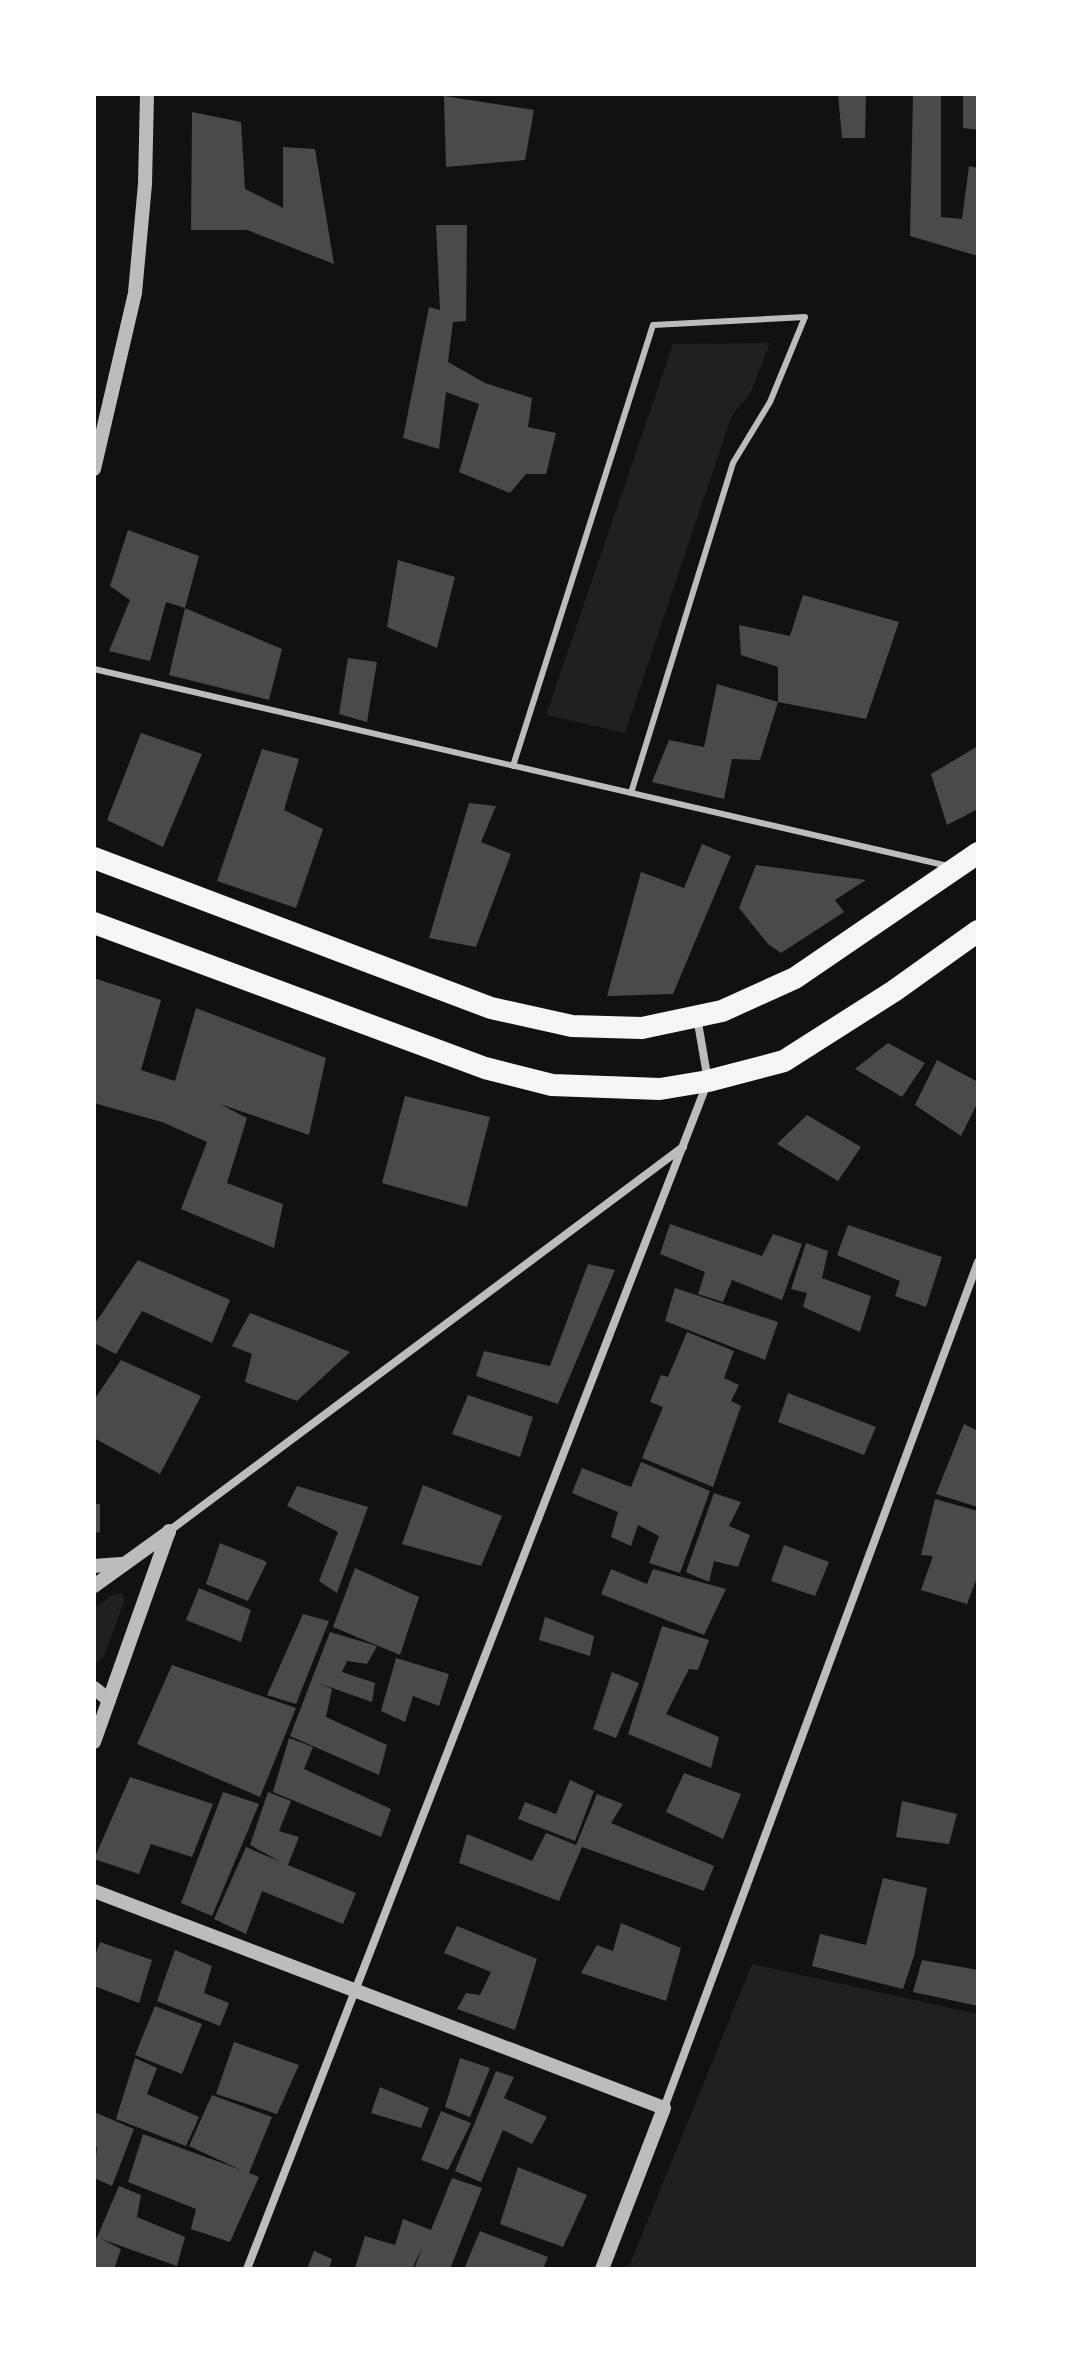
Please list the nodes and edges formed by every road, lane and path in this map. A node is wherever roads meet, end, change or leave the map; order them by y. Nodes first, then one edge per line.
1 (147, 94) edge
2 (94, 469) edge
3 (94, 669) edge
4 (513, 766) junction
5 (631, 793) junction
6 (978, 853) edge
7 (94, 858) edge
8 (954, 868) junction
9 (94, 923) edge
10 (978, 931) edge
11 (697, 1016) junction
12 (708, 1081) junction
13 (683, 1146) junction
14 (978, 1262) edge
15 (169, 1531) junction
16 (121, 1564) junction
17 (94, 1566) edge
18 (94, 1586) edge
19 (94, 1688) edge
20 (109, 1700) junction
21 (94, 1742) edge
22 (94, 1891) edge
23 (356, 1991) junction
24 (664, 2108) junction
25 (247, 2269) edge
26 (602, 2269) edge

1 - 2 street
3 - 4 lane
4 - 5 lane
4 - 5 lane
5 - 8 lane
6 - 8 highway
7 - 11 highway
8 - 11 highway
9 - 12 highway
10 - 12 highway
11 - 12 street
12 - 13 street
13 - 15 street
13 - 23 street
14 - 24 street
15 - 16 street
15 - 20 street
16 - 17 street
16 - 18 street
19 - 20 street
20 - 21 street
22 - 23 street
23 - 24 street
23 - 25 street
24 - 26 street

